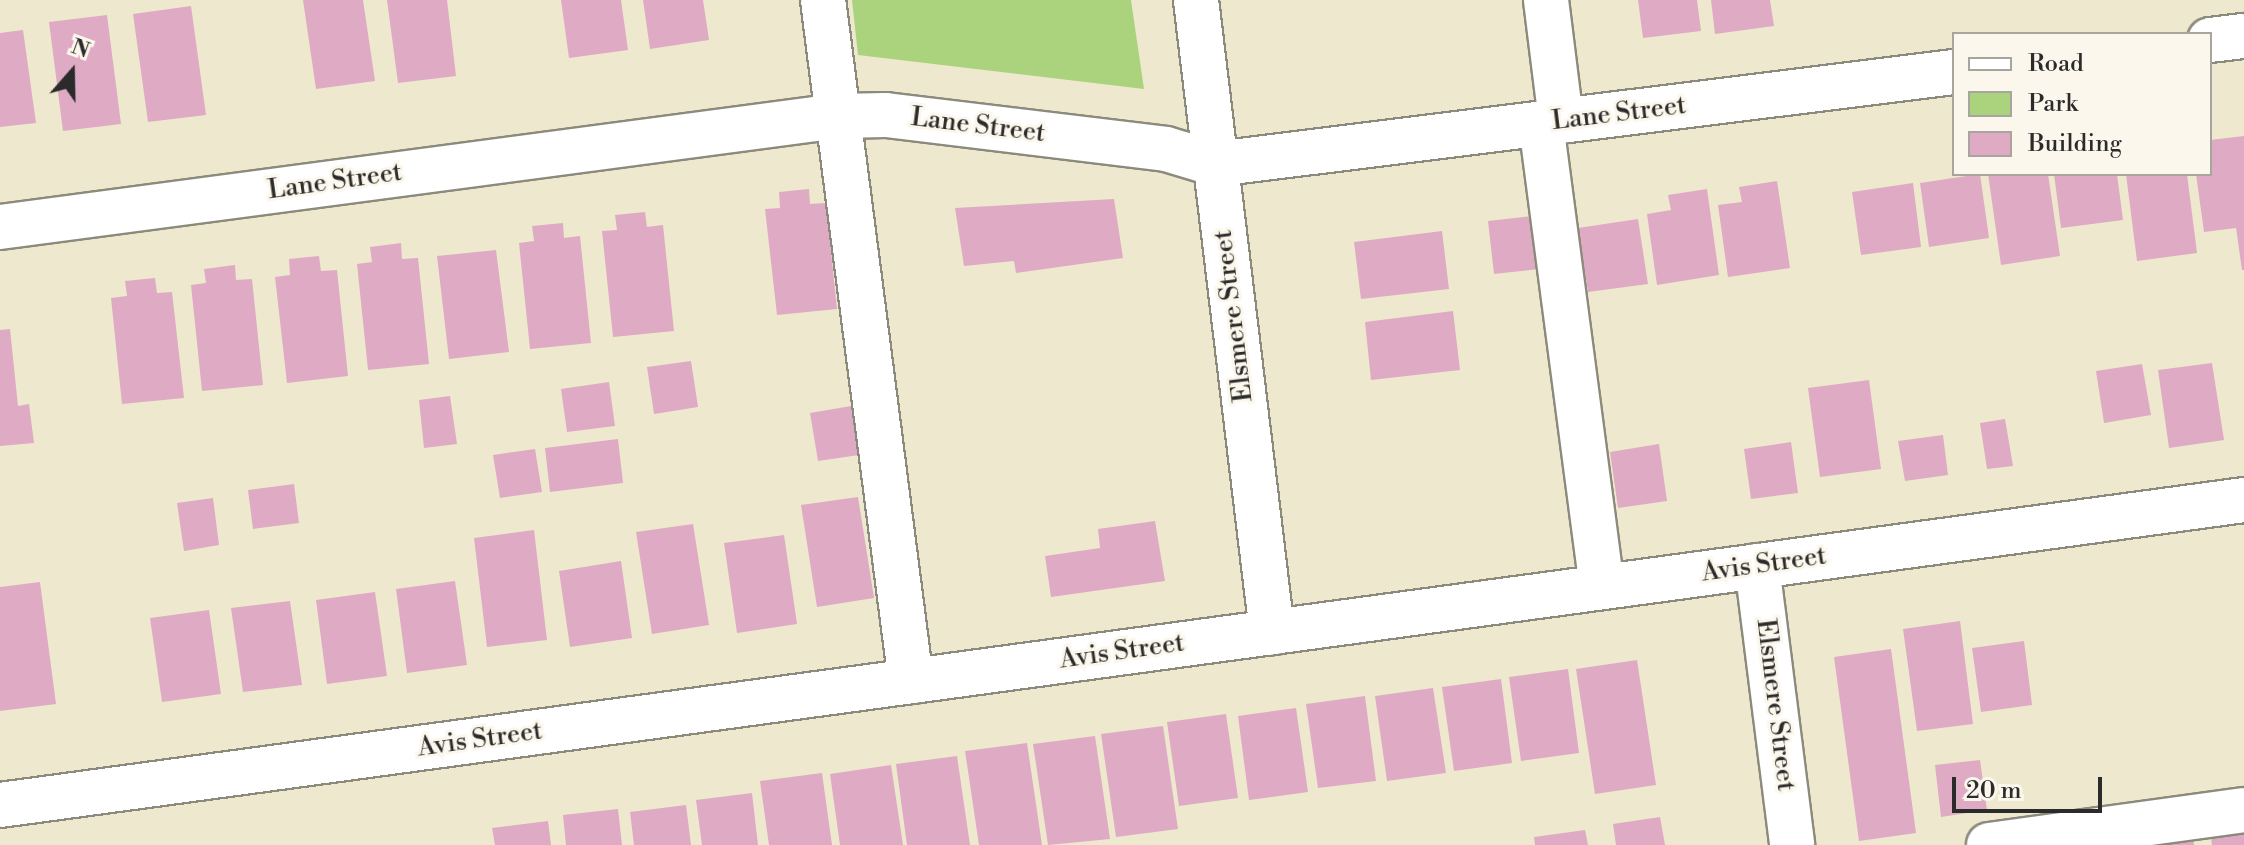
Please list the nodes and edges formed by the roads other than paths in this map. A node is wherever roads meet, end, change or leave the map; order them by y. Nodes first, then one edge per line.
1 (823, 0) edge
2 (1196, 0) edge
3 (1546, 0) edge
4 (2244, 36) edge
5 (2212, 40) edge
6 (1952, 72) edge
7 (837, 116) junction
8 (1551, 122) junction
9 (1216, 164) junction
10 (0, 227) edge
11 (2244, 500) edge
12 (1757, 566) junction
13 (1602, 587) junction
14 (1272, 632) junction
15 (911, 681) junction
16 (0, 805) edge
17 (2244, 810) edge
18 (1792, 845) edge
19 (1989, 845) edge

1 - 7 street
2 - 9 street, Elsmere Street
3 - 8 street
4 - 5 street
6 - 8 street, Lane Street
7 - 9 street, Lane Street
7 - 10 street, Lane Street
7 - 15 street
8 - 9 street, Lane Street
8 - 13 street
9 - 14 street, Elsmere Street
11 - 12 street, Avis Street
12 - 13 street, Avis Street
12 - 18 street, Elsmere Street
13 - 14 street, Avis Street
14 - 15 street, Avis Street
15 - 16 street, Avis Street
17 - 19 street

